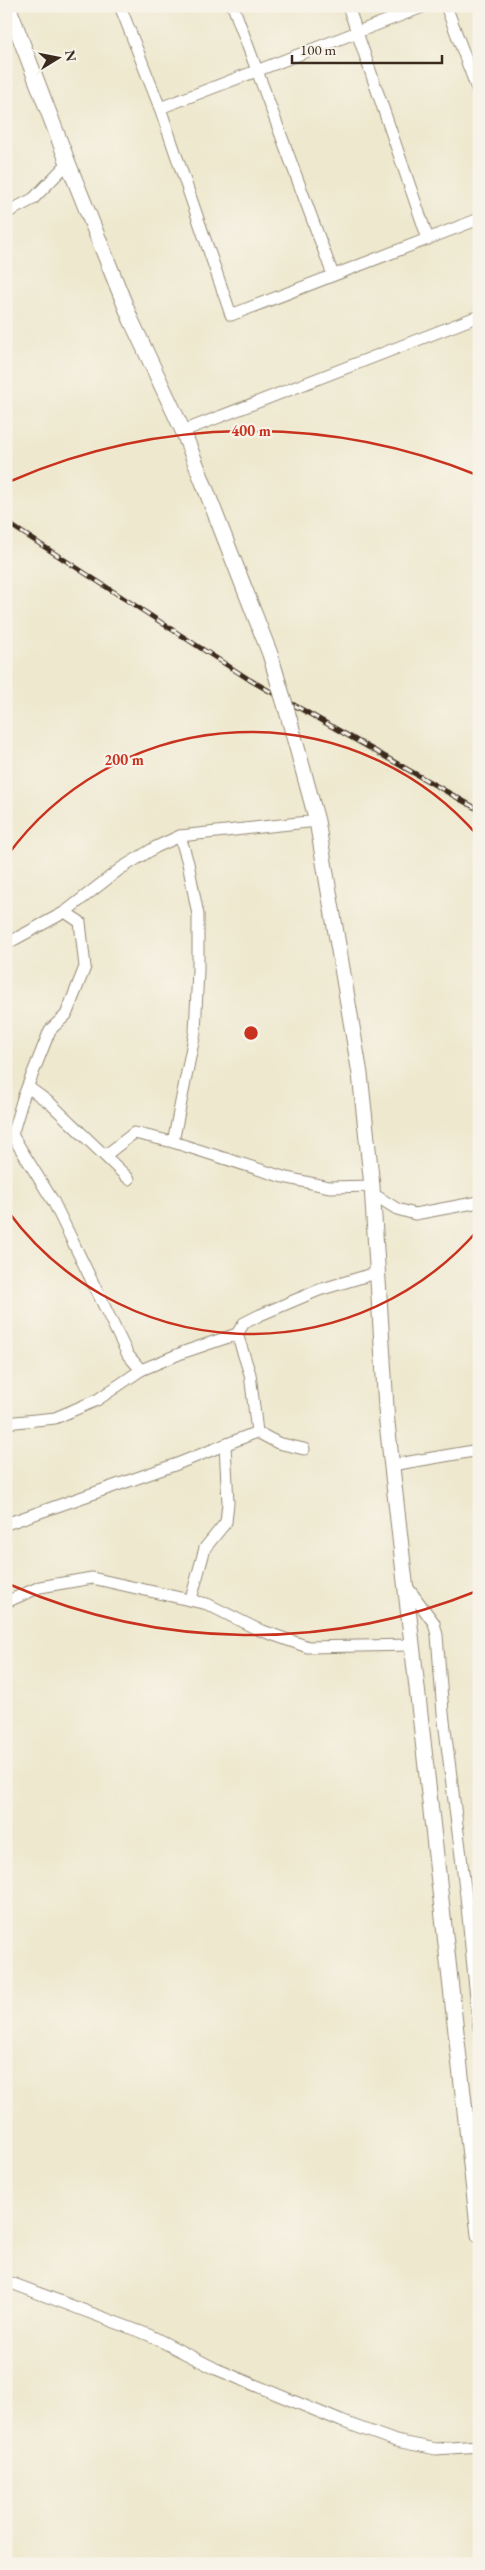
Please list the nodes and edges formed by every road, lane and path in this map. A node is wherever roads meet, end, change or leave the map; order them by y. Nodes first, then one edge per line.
1 (8, 6) edge
2 (120, 6) edge
3 (233, 6) edge
4 (348, 6) edge
5 (425, 6) edge
6 (446, 6) edge
7 (358, 33) junction
8 (257, 72) junction
9 (479, 94) edge
10 (160, 108) junction
11 (68, 163) junction
12 (6, 213) edge
13 (479, 219) edge
14 (428, 239) junction
15 (333, 275) junction
16 (479, 316) edge
17 (183, 431) junction
18 (317, 821) junction
19 (180, 836) junction
20 (65, 912) junction
21 (6, 944) edge
22 (28, 1087) junction
23 (9, 1133) edge
24 (173, 1142) junction
25 (106, 1155) junction
26 (129, 1179) dead end
27 (373, 1190) junction
28 (479, 1202) edge
29 (379, 1272) junction
30 (237, 1334) junction
31 (141, 1370) junction
32 (6, 1423) edge
33 (257, 1432) junction
34 (225, 1444) junction
35 (304, 1448) dead end
36 (479, 1450) edge
37 (392, 1465) junction
38 (6, 1524) edge
39 (404, 1582) junction
40 (191, 1599) junction
41 (6, 1602) edge
42 (411, 1645) junction
43 (479, 2028) edge
44 (479, 2235) edge
45 (6, 2281) edge
46 (479, 2446) edge

1 - 11 main road
2 - 10 street
3 - 8 street
4 - 7 street
5 - 7 street
6 - 9 street
7 - 8 street
7 - 14 street
8 - 10 street
8 - 15 street
10 - 15 street
11 - 12 street
11 - 17 main road
13 - 14 street
14 - 15 street
16 - 17 street
17 - 18 main road, bridge
18 - 19 street
18 - 27 main road
19 - 20 street
19 - 24 street
20 - 21 street
20 - 22 street
22 - 23 street
22 - 25 street
23 - 31 street
24 - 25 street
24 - 27 street
25 - 26 street
27 - 28 street
27 - 29 main road
29 - 30 street
29 - 37 main road
30 - 31 street
30 - 33 street
31 - 32 street
33 - 34 street
33 - 35 street
34 - 38 street
34 - 40 street
36 - 37 street
37 - 39 main road
39 - 42 main road
39 - 43 street
40 - 41 street
40 - 42 street
42 - 44 main road
45 - 46 street

